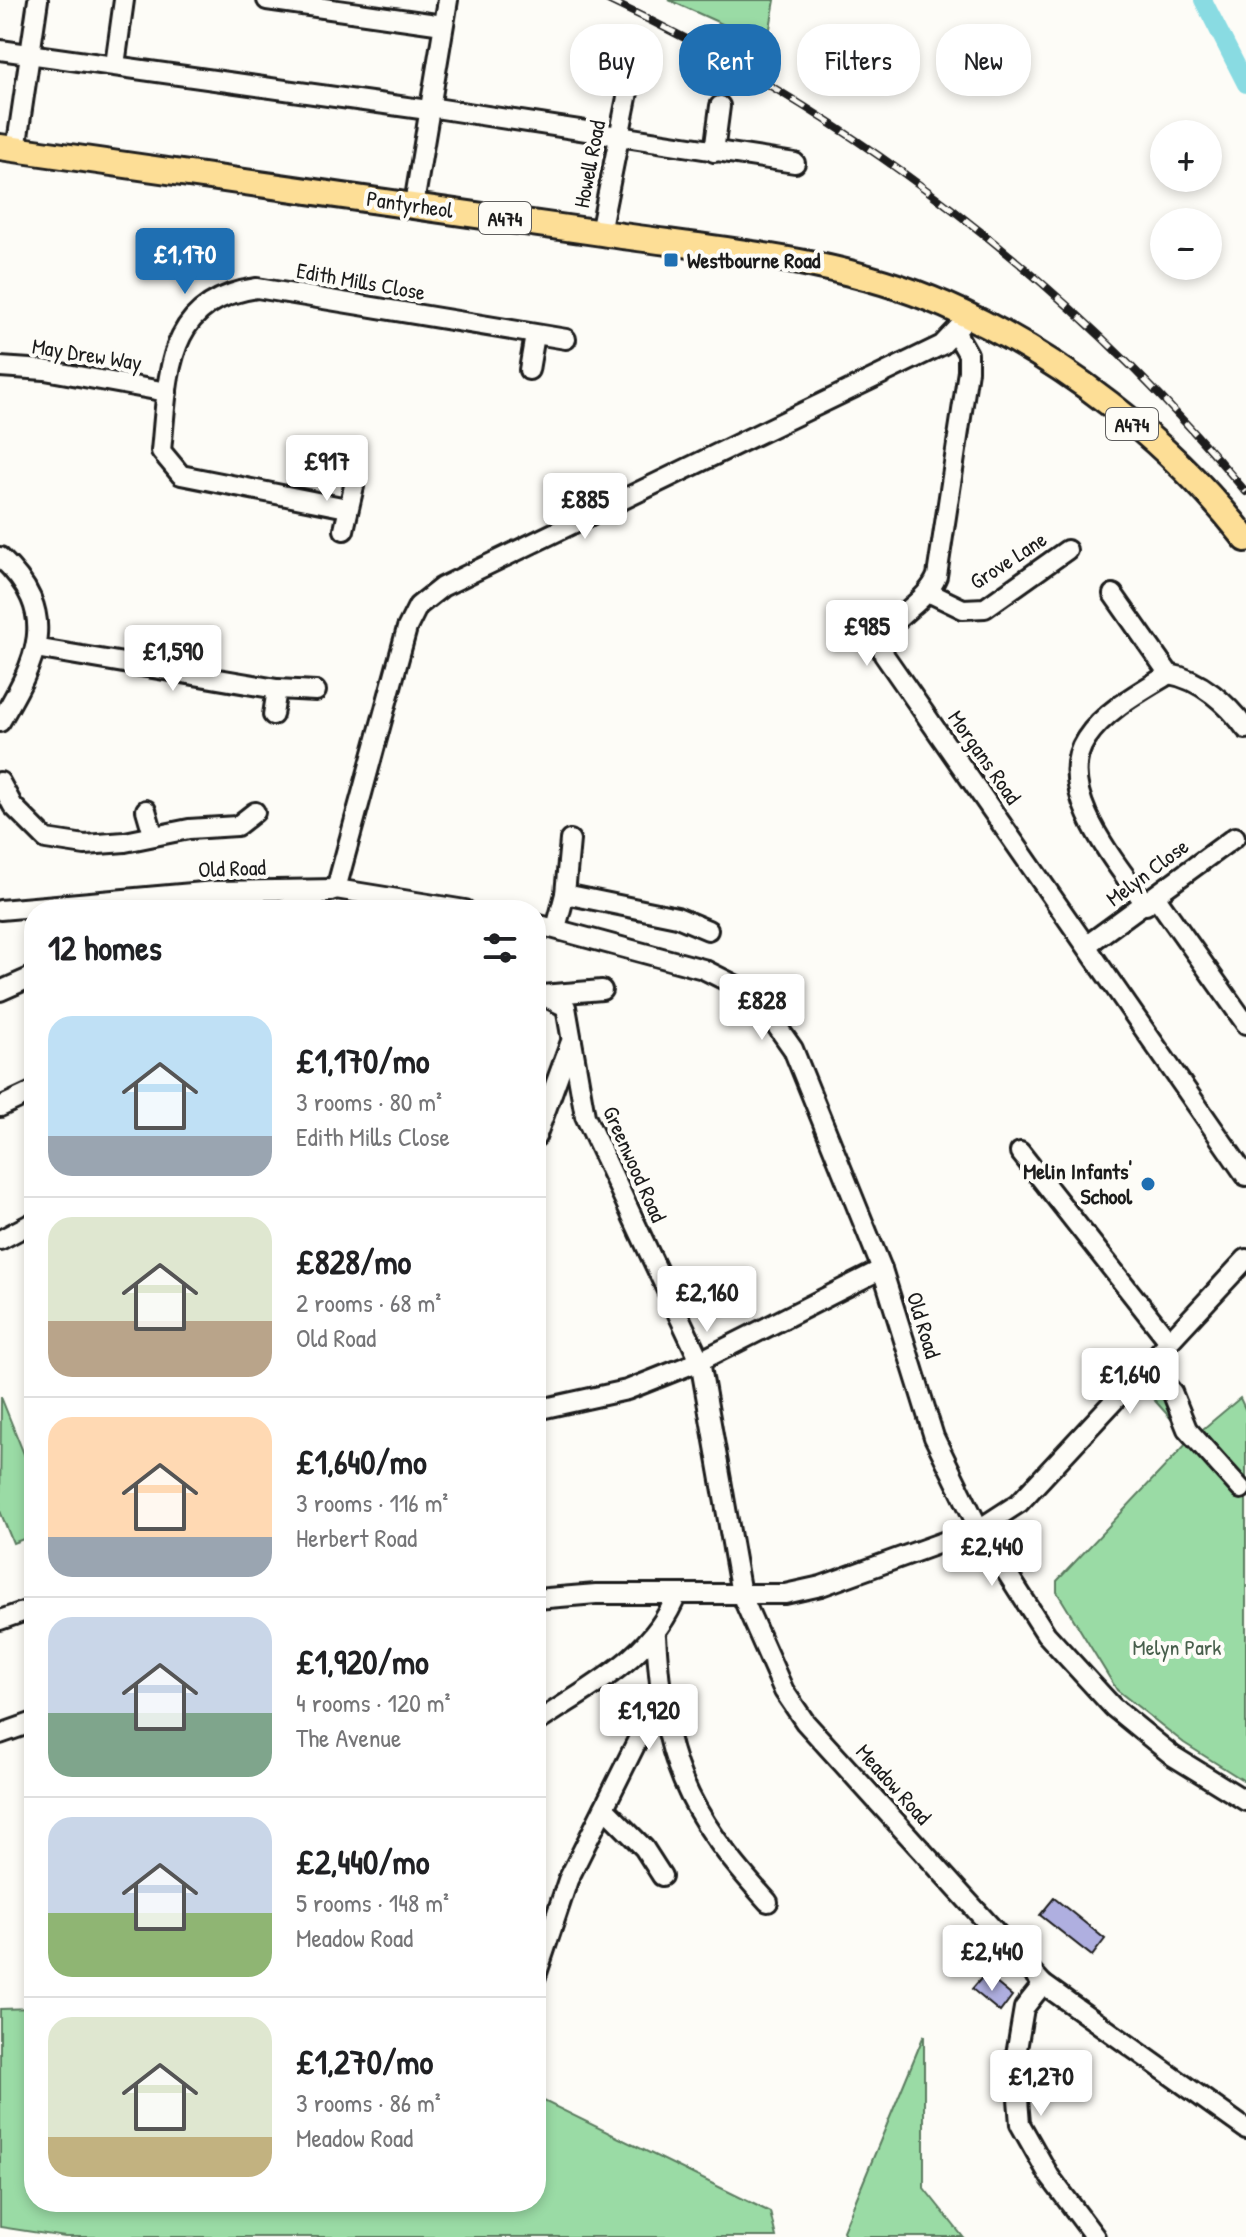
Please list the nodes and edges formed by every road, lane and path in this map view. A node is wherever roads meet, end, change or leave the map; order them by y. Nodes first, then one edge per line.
1 (38, 0) edge
2 (124, 0) edge
3 (267, 0) edge
4 (448, 0) edge
5 (443, 25) junction
6 (0, 50) edge
7 (30, 53) junction
8 (115, 65) junction
9 (627, 96) edge
10 (720, 106) dead end
11 (428, 109) junction
12 (619, 139) junction
13 (8, 148) edge
14 (714, 152) junction
15 (795, 163) dead end
16 (414, 204) junction
17 (600, 233) junction
18 (962, 324) junction
19 (535, 335) junction
20 (566, 339) dead end
21 (0, 367) edge
22 (529, 370) dead end
23 (167, 392) junction
24 (354, 486) dead end
25 (347, 508) junction
26 (344, 530) dead end
27 (1246, 539) edge
28 (1067, 550) dead end
29 (0, 557) edge
30 (930, 593) junction
31 (1113, 594) dead end
32 (35, 648) junction
33 (1169, 674) junction
34 (277, 689) junction
35 (316, 691) dead end
36 (273, 715) dead end
37 (0, 722) edge
38 (1246, 729) edge
39 (0, 782) edge
40 (146, 810) dead end
41 (255, 812) dead end
42 (153, 834) junction
43 (1235, 837) dead end
44 (570, 840) dead end
45 (336, 889) junction
46 (565, 894) junction
47 (113, 900) edge
48 (306, 900) edge
49 (404, 900) edge
50 (1151, 901) junction
51 (24, 908) edge
52 (0, 910) edge
53 (546, 926) edge
54 (556, 928) junction
55 (708, 930) dead end
56 (1087, 945) junction
57 (24, 980) edge
58 (602, 990) dead end
59 (0, 991) edge
60 (546, 995) edge
61 (546, 999) edge
62 (1246, 1024) edge
63 (570, 1044) junction
64 (24, 1096) edge
65 (0, 1107) edge
66 (546, 1110) edge
67 (1020, 1152) dead end
68 (1246, 1176) edge
69 (24, 1227) edge
70 (0, 1240) edge
71 (1246, 1259) edge
72 (882, 1269) junction
73 (1168, 1340) junction
74 (700, 1361) junction
75 (1149, 1365) junction
76 (546, 1408) edge
77 (1241, 1489) dead end
78 (979, 1529) junction
79 (677, 1594) junction
80 (741, 1594) junction
81 (546, 1599) edge
82 (24, 1605) edge
83 (0, 1620) edge
84 (656, 1636) junction
85 (660, 1695) junction
86 (546, 1716) edge
87 (24, 1726) edge
88 (0, 1734) edge
89 (1246, 1801) edge
90 (604, 1808) junction
91 (659, 1870) dead end
92 (768, 1902) dead end
93 (546, 1946) edge
94 (1043, 1984) junction
95 (1246, 2129) edge
96 (1095, 2237) edge

1 - 7 street
2 - 8 street
3 - 5 street
4 - 5 street
5 - 11 street
6 - 7 street
7 - 8 street
7 - 13 street
8 - 11 street
9 - 12 street, Howell Road
10 - 14 street
11 - 12 street
11 - 16 street
12 - 14 street
12 - 17 street, Howell Road
13 - 16 main road, Pantyrheol / A474
14 - 15 street
16 - 17 main road, Pantyrheol / A474
17 - 18 main road, Pantyrheol / A474
18 - 27 main road, Pantyrheol / A474
18 - 30 street
18 - 45 street
19 - 20 street, Edith Mills Close
19 - 22 street
19 - 23 street, Edith Mills Close
21 - 23 street, May Drew Way
23 - 25 street, Edith Mills Close
24 - 25 street
25 - 26 street
28 - 30 street, Grove Lane
29 - 32 street
30 - 56 street, Morgans Road
31 - 33 street
32 - 34 street
32 - 37 street
33 - 38 street
33 - 50 street
34 - 35 street
34 - 36 street
39 - 42 street
40 - 42 street
41 - 42 street
43 - 50 street, Melyn Close
44 - 46 street
45 - 47 street, Old Road
45 - 48 street
45 - 49 street, Old Road
46 - 54 street
46 - 55 street
50 - 56 street, Melyn Close
50 - 62 street
51 - 52 street, Old Road
53 - 54 street, Old Road
54 - 72 street, Old Road
56 - 68 street, Morgans Road
57 - 59 street
58 - 60 street
61 - 63 street, Greenwood Road
63 - 66 street
63 - 74 street, Greenwood Road
64 - 65 street
67 - 73 street
69 - 70 street
71 - 73 street
72 - 74 street
72 - 78 street, Old Road
73 - 75 street
74 - 76 street
74 - 80 street, Greenwood Road
75 - 77 street
75 - 78 street
78 - 80 street
78 - 89 street, Old Road
79 - 80 street
79 - 81 street
79 - 84 street
80 - 94 street, Meadow Road
82 - 83 street
84 - 85 street
84 - 86 street
85 - 90 street
85 - 92 street
87 - 88 street
90 - 91 street
90 - 93 street
94 - 95 street, Meadow Road
94 - 96 street

